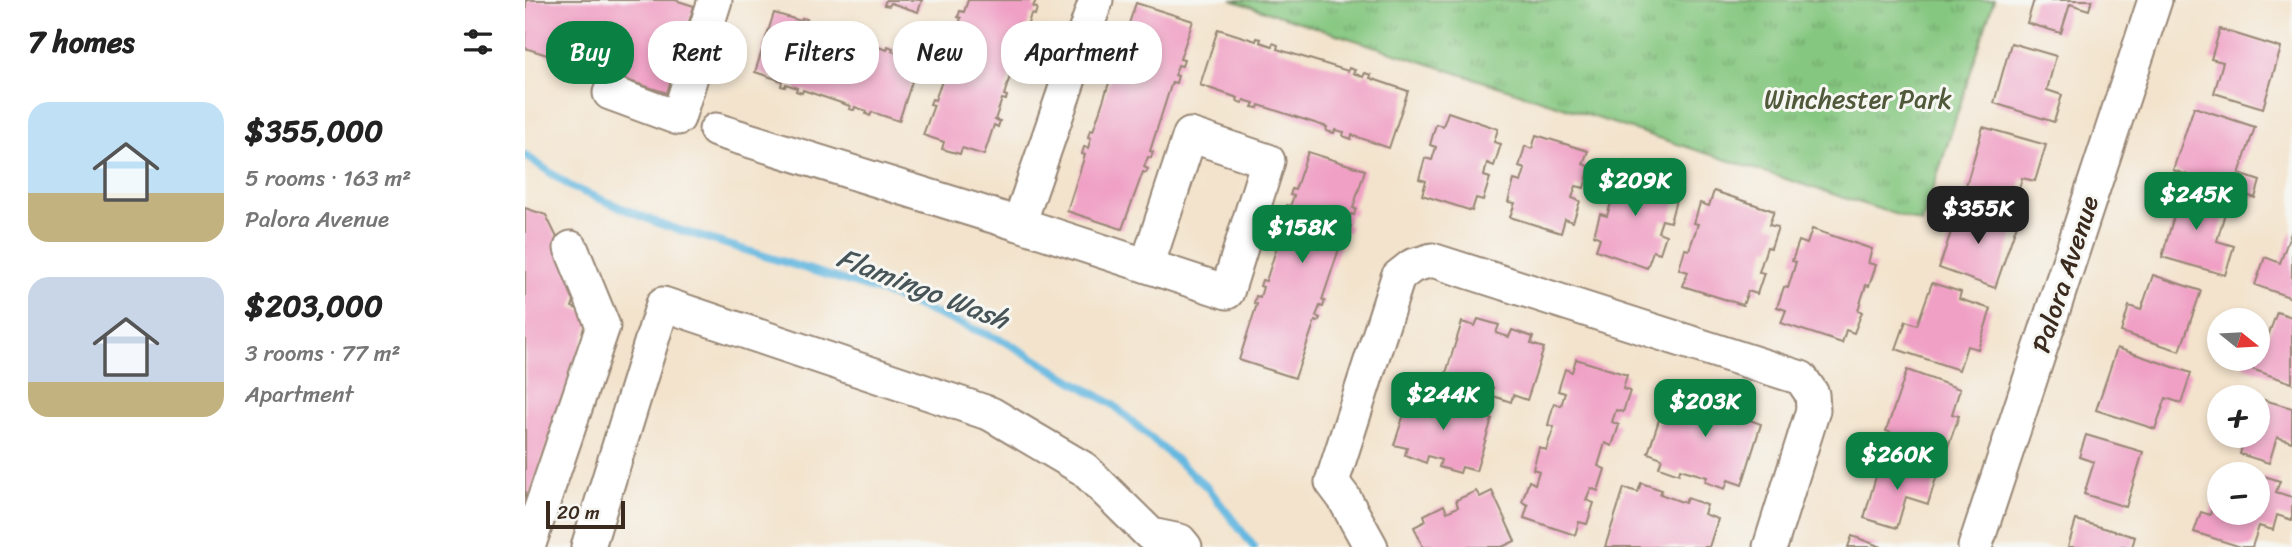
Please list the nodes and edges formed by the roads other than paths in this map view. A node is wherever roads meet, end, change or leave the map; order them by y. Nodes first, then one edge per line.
1 (715, 0) edge
2 (1096, 0) edge
3 (2155, 0) edge
4 (610, 93) dead end
5 (716, 130) dead end
6 (1019, 224) junction
7 (571, 248) dead end
8 (1147, 266) junction
9 (528, 547) edge
10 (588, 547) edge
11 (1185, 547) edge
12 (1371, 547) edge
13 (1770, 547) edge
14 (1975, 547) edge

1 - 4 street
2 - 6 street
3 - 14 street, Palora Avenue
5 - 6 street
6 - 8 street
7 - 9 street
8 - 8 street
10 - 11 street
12 - 13 street

